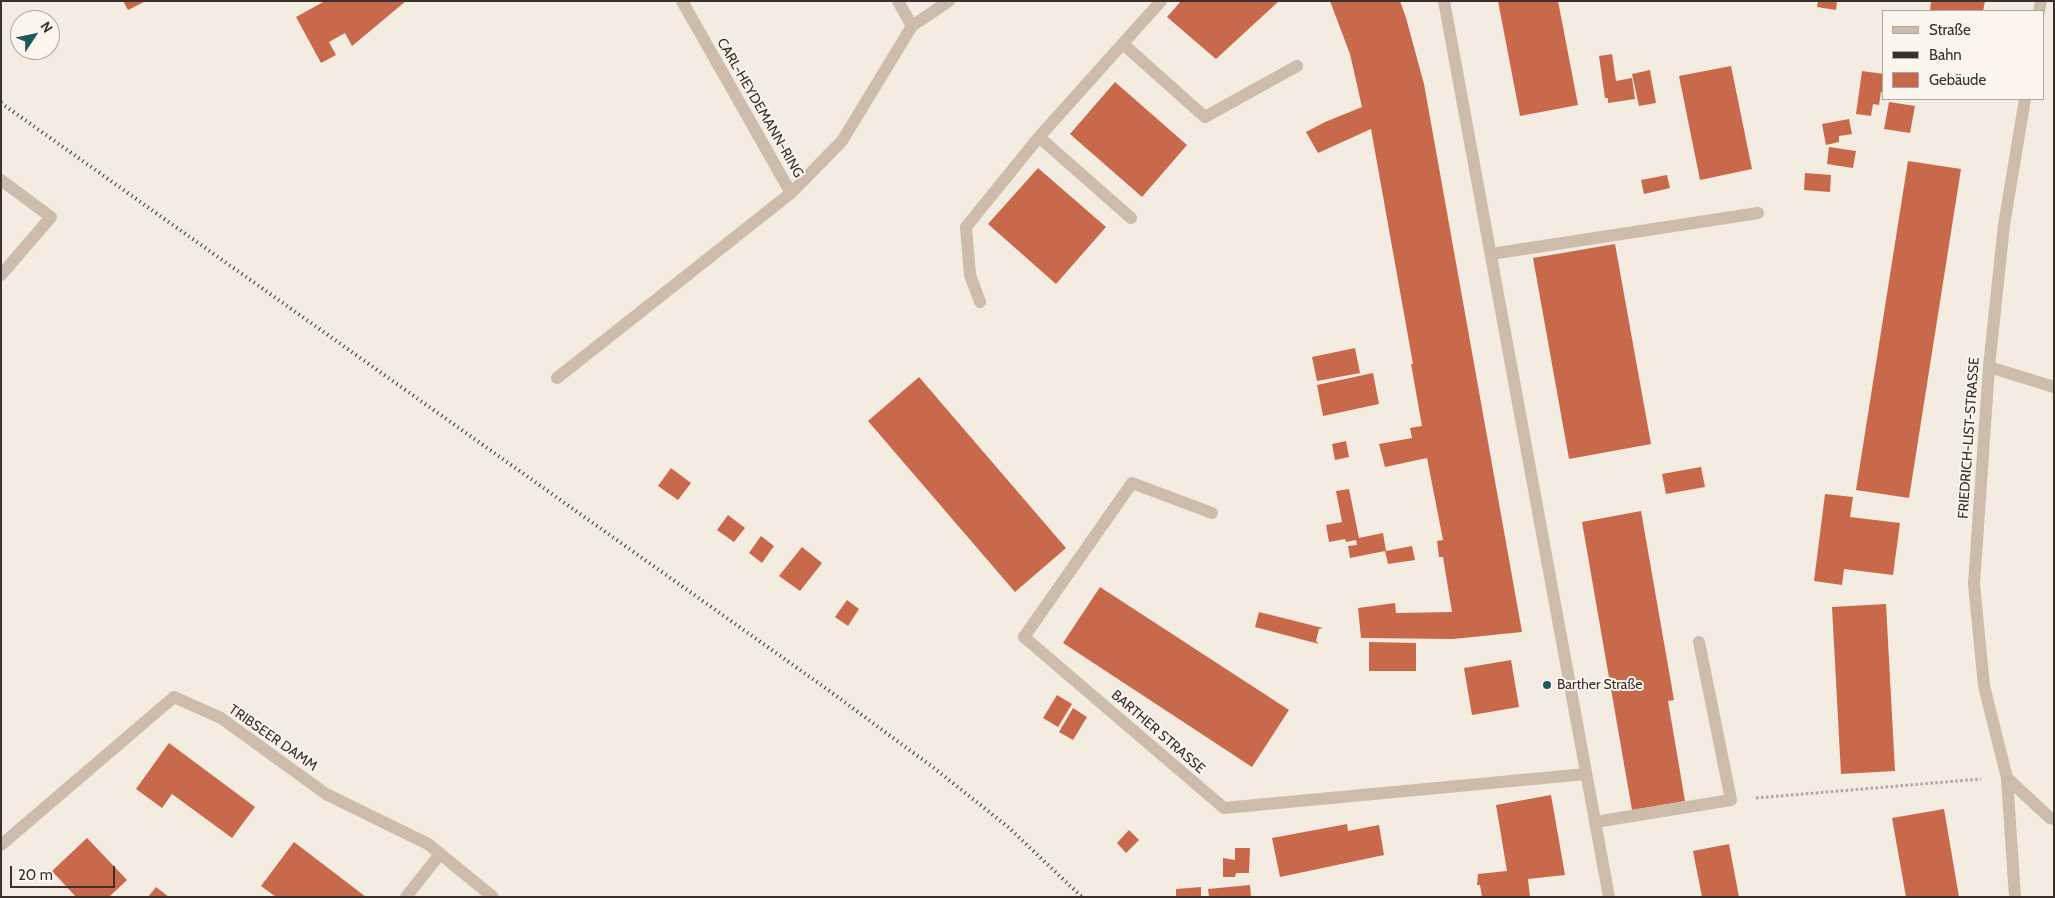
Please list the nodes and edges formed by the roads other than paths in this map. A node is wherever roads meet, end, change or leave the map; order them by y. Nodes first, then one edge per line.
1 (682, 1) edge
2 (898, 1) edge
3 (949, 1) edge
4 (1161, 1) edge
5 (1444, 1) edge
6 (912, 26) junction
7 (1124, 44) junction
8 (1297, 66) dead end
9 (2025, 100) edge
10 (1039, 137) junction
11 (1, 180) edge
12 (791, 193) junction
13 (1758, 213) dead end
14 (1131, 218) dead end
15 (1491, 254) junction
16 (1, 275) edge
17 (980, 302) dead end
18 (1989, 366) junction
19 (557, 378) dead end
20 (2054, 387) edge
21 (1212, 513) dead end
22 (1699, 642) dead end
23 (1586, 774) junction
24 (2007, 778) junction
25 (2054, 819) edge
26 (1595, 822) junction
27 (1, 845) edge
28 (440, 854) junction
29 (406, 897) edge
30 (493, 897) edge
31 (1609, 897) edge
32 (2015, 897) edge

1 - 12 street, CARL-HEYDEMANN-RING
2 - 6 street
3 - 6 street, CARL-HEYDEMANN-RING
4 - 7 street
5 - 15 street
6 - 12 street, CARL-HEYDEMANN-RING
7 - 8 street
7 - 10 street
9 - 18 street, FRIEDRICH-LIST-STRASSE
10 - 14 street
10 - 17 street
11 - 16 street
12 - 19 street
13 - 15 street
15 - 23 street
18 - 20 street
18 - 24 street, FRIEDRICH-LIST-STRASSE
21 - 23 street, BARTHER STRASSE
22 - 26 street
23 - 26 street
24 - 25 street
24 - 32 street, FRIEDRICH-LIST-STRASSE
26 - 31 street
27 - 28 street, TRIBSEER DAMM
28 - 29 street
28 - 30 street, TRIBSEER DAMM

